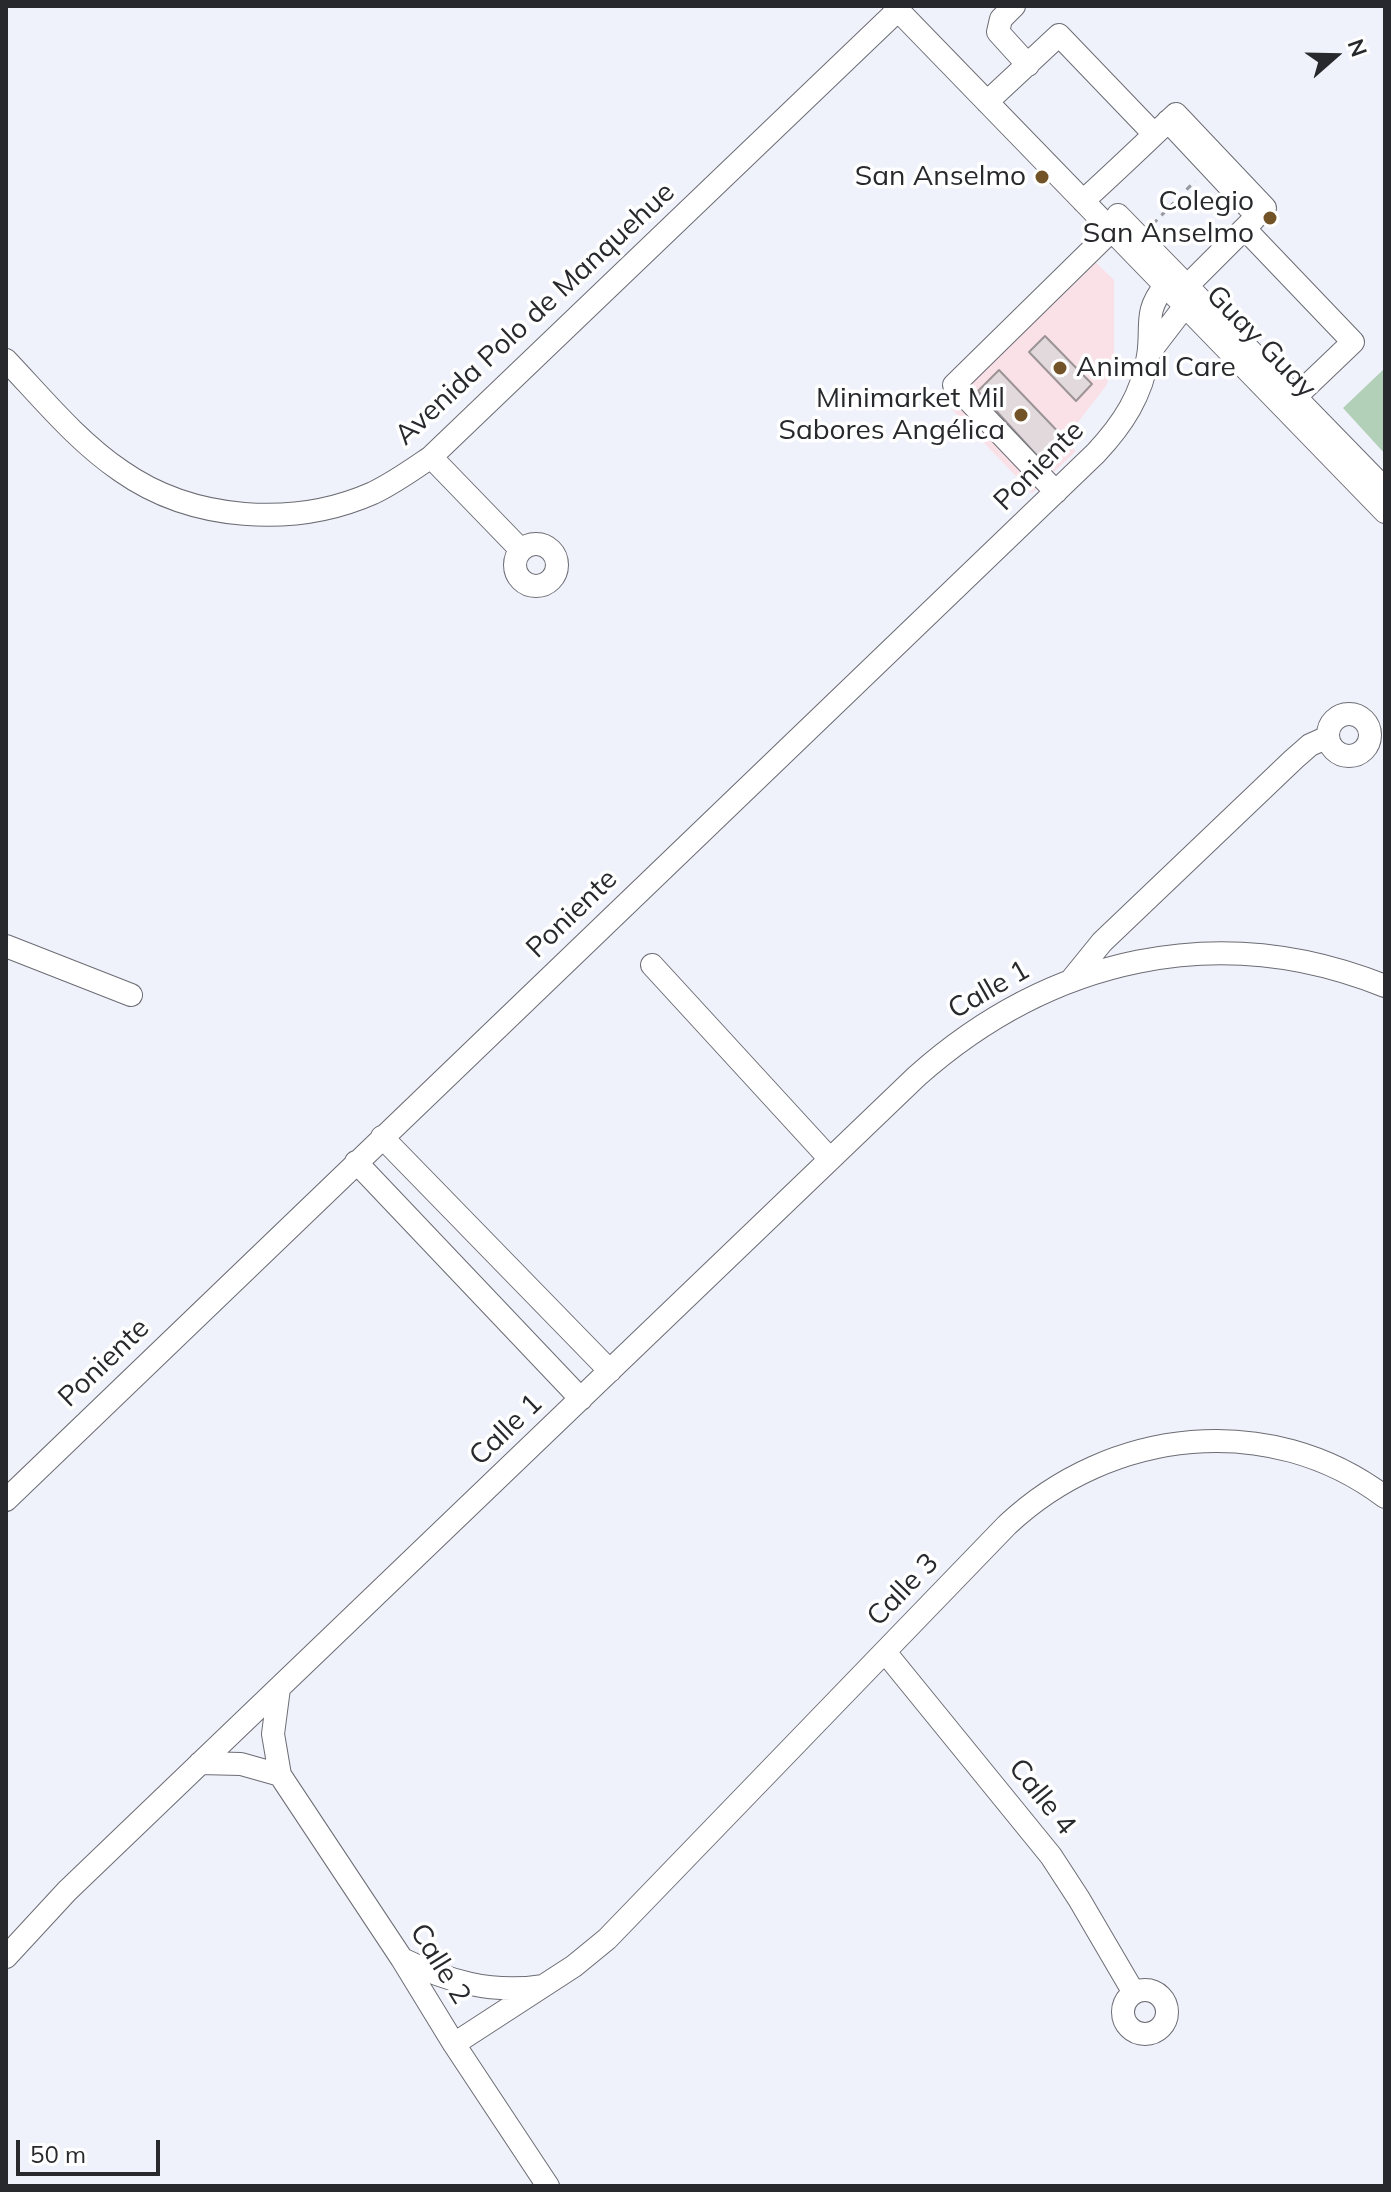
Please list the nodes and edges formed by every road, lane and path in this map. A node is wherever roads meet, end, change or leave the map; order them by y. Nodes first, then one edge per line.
1 (1014, 6) edge
2 (902, 7) edge
3 (1028, 65) junction
4 (993, 98) junction
5 (1161, 128) junction
6 (1210, 166) junction
7 (1089, 196) junction
8 (1251, 222) junction
9 (1112, 230) junction
10 (1147, 230) dead end
11 (1179, 293) junction
12 (6, 360) edge
13 (1290, 403) junction
14 (431, 457) junction
15 (1385, 489) edge
16 (1056, 492) junction
17 (1385, 512) edge
18 (521, 550) dead end
19 (1328, 737) dead end
20 (6, 946) edge
21 (652, 965) dead end
22 (1072, 979) junction
23 (1385, 986) edge
24 (131, 995) dead end
25 (382, 1137) junction
26 (830, 1159) junction
27 (356, 1162) junction
28 (610, 1371) junction
29 (581, 1399) junction
30 (1385, 1497) edge
31 (6, 1500) edge
32 (885, 1652) junction
33 (279, 1688) junction
34 (200, 1763) junction
35 (280, 1775) junction
36 (6, 1957) edge
37 (402, 1959) junction
38 (547, 1985) junction
39 (1134, 1993) dead end
40 (454, 2044) junction
41 (548, 2186) edge

1 - 3 street
2 - 4 street, Guay Guay
2 - 14 street, Avenida Polo de Manquehue
3 - 4 street
3 - 5 street
4 - 7 street, Guay Guay
5 - 6 street
5 - 7 street
5 - 8 street
6 - 8 street
6 - 10 path
7 - 9 street, Guay Guay
7 - 11 street, Guay Guay
8 - 11 street, Poniente
8 - 13 street
9 - 11 street, Guay Guay
9 - 16 street
11 - 13 street, Guay Guay
11 - 16 street, Poniente
12 - 14 street, Avenida Polo de Manquehue
13 - 15 street, Guay Guay
13 - 17 street, Guay Guay
14 - 18 street
16 - 25 street, Poniente
19 - 22 street, Calle 1
20 - 24 street
21 - 26 street
22 - 23 street, Calle 1
22 - 26 street, Calle 1
25 - 27 street, Poniente
25 - 28 street
26 - 28 street, Calle 1
27 - 29 street
27 - 31 street, Poniente
28 - 29 street, Calle 1
29 - 33 street, Calle 1
30 - 32 street, Calle 3
32 - 38 street, Calle 3
32 - 39 street, Calle 4
33 - 34 street, Calle 1
33 - 35 street, Calle 2
34 - 35 street
34 - 36 street, Calle 1
35 - 37 street, Calle 2
37 - 38 street, Calle 3
37 - 40 street, Calle 2
38 - 40 street, Calle 3
40 - 41 street, Calle 2

